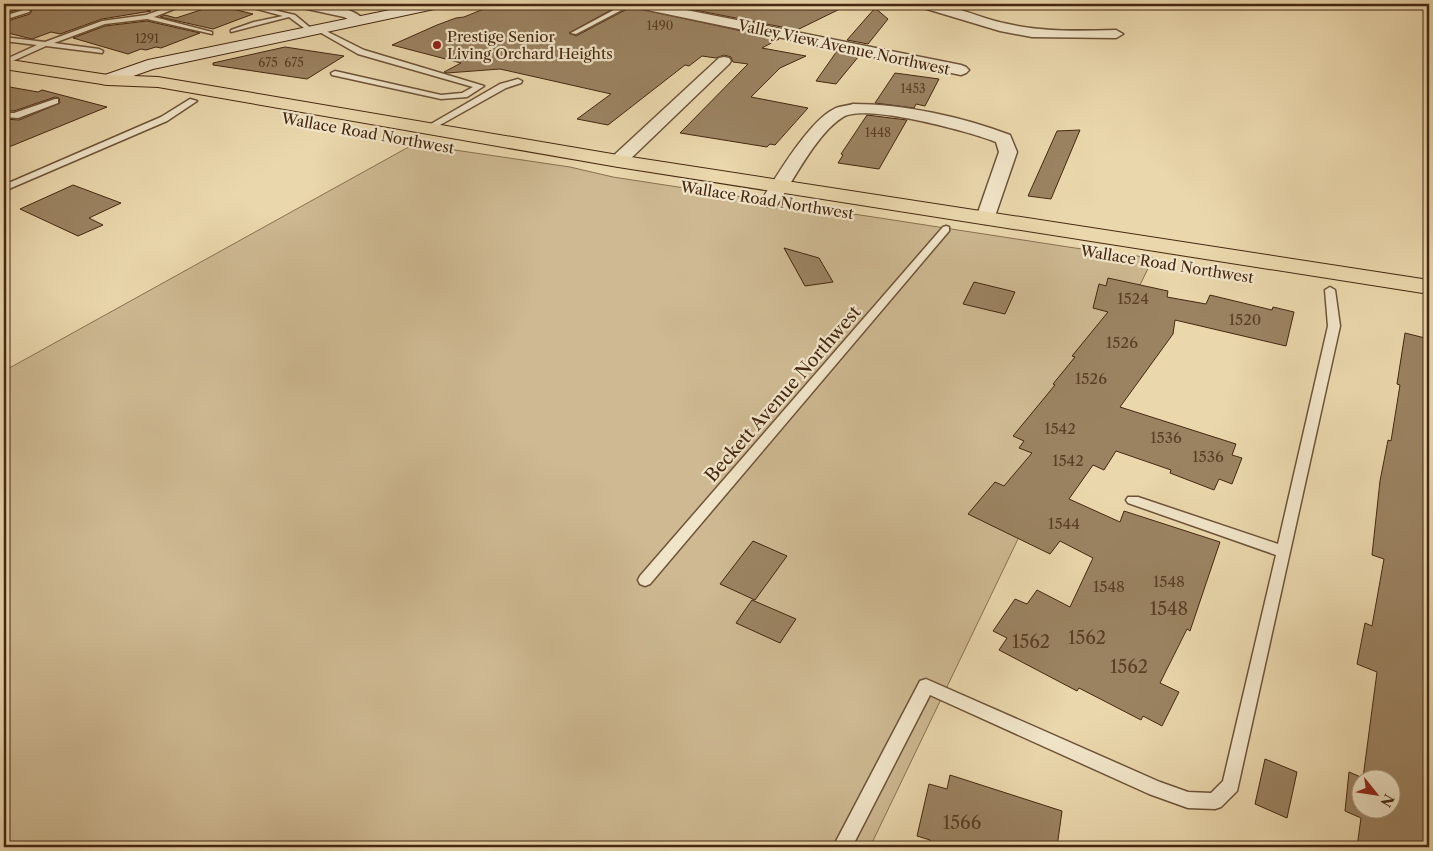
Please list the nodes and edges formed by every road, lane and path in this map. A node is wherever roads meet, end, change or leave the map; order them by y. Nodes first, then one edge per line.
1 (184, 4) edge
2 (241, 4) edge
3 (308, 4) edge
4 (439, 4) edge
5 (630, 4) edge
6 (638, 4) edge
7 (925, 4) edge
8 (27, 11) dead end
9 (291, 16) junction
10 (147, 17) junction
11 (4, 18) edge
12 (357, 20) junction
13 (314, 29) junction
14 (233, 31) dead end
15 (210, 33) dead end
16 (574, 33) dead end
17 (1116, 34) dead end
18 (4, 39) edge
19 (45, 44) junction
20 (99, 51) dead end
21 (724, 61) dead end
22 (4, 63) edge
23 (962, 70) dead end
24 (335, 73) dead end
25 (108, 80) junction
26 (518, 81) dead end
27 (55, 101) dead end
28 (193, 101) junction
29 (4, 115) edge
30 (428, 128) junction
31 (618, 161) junction
32 (4, 188) edge
33 (774, 194) junction
34 (986, 218) junction
35 (946, 229) junction
36 (1337, 282) junction
37 (1429, 287) edge
38 (1429, 306) edge
39 (1132, 500) dead end
40 (1284, 552) junction
41 (645, 580) dead end
42 (842, 847) edge

1 - 10 lane
2 - 9 lane
3 - 12 street
4 - 12 main road
5 - 16 lane
6 - 23 street, Valley View Avenue Northwest
7 - 17 street
8 - 11 lane
9 - 13 lane
9 - 14 lane
10 - 15 lane
10 - 19 lane
12 - 13 main road
13 - 24 lane
13 - 25 main road
18 - 19 lane
19 - 20 lane
19 - 22 lane
21 - 31 street
22 - 25 main road, Wallace Road Northwest
25 - 28 main road, Wallace Road Northwest
25 - 30 main road, Wallace Road Northwest
26 - 30 lane
27 - 29 lane
28 - 32 lane
28 - 33 main road, Wallace Road Northwest
30 - 31 main road, Wallace Road Northwest
31 - 33 main road, Wallace Road Northwest
33 - 34 main road, Wallace Road Northwest
33 - 34 street
33 - 35 main road, Wallace Road Northwest
34 - 36 main road, Wallace Road Northwest
35 - 36 main road, Wallace Road Northwest
35 - 41 lane, Beckett Avenue Northwest
36 - 37 main road, Wallace Road Northwest
36 - 38 main road, Wallace Road Northwest
36 - 40 lane
39 - 40 lane
40 - 42 lane

